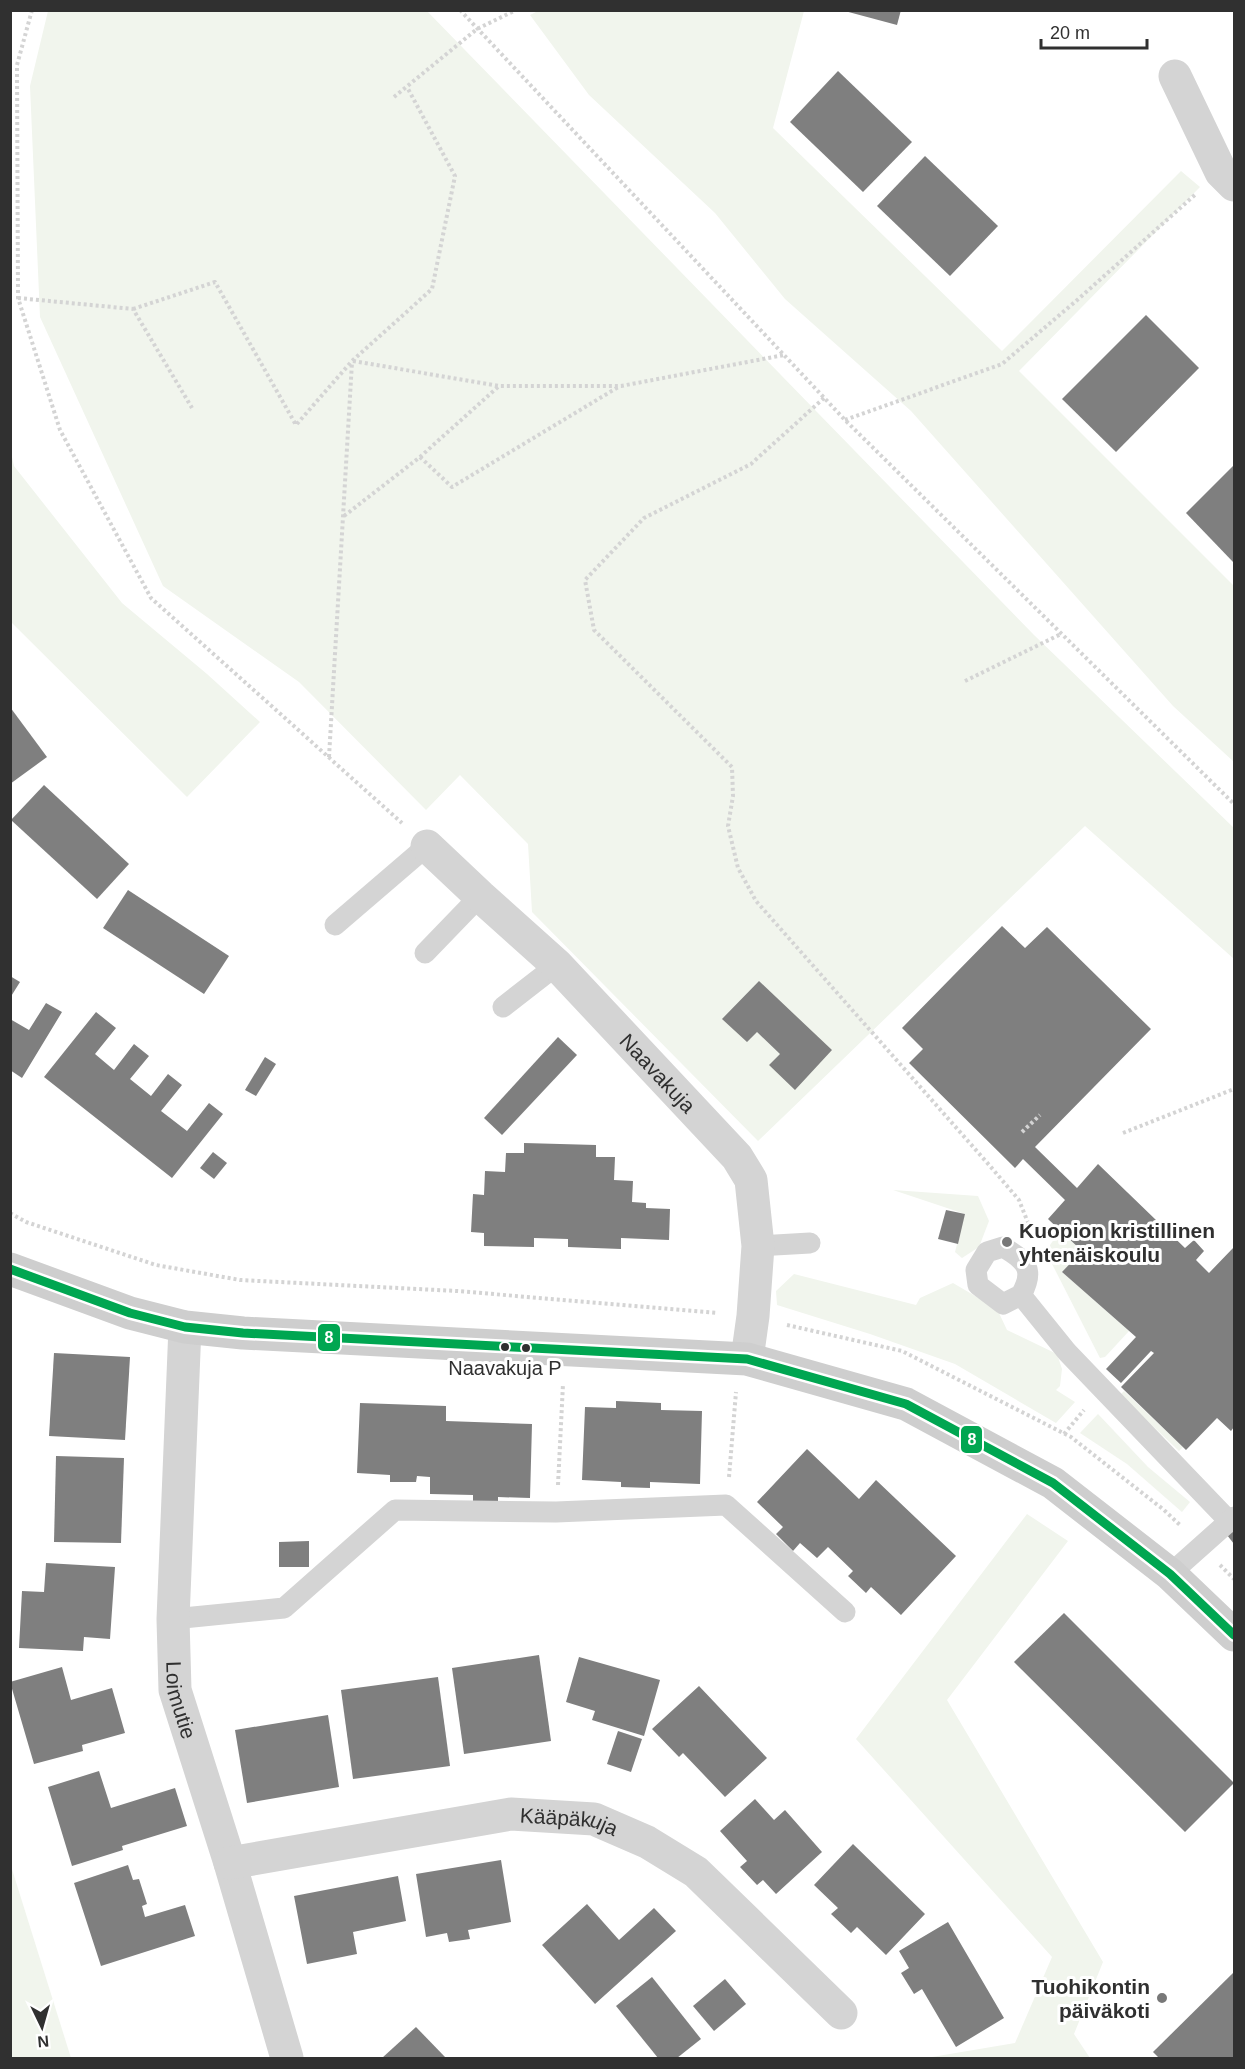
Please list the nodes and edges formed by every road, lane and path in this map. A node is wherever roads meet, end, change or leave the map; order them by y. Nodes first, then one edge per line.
1 (32, 10) edge
2 (460, 10) edge
3 (516, 10) edge
4 (477, 29) junction
5 (1175, 76) dead end
6 (407, 87) junction
7 (394, 97) dead end
8 (1228, 178) edge
9 (18, 298) junction
10 (133, 309) junction
11 (784, 355) junction
12 (352, 361) junction
13 (499, 386) junction
14 (621, 386) junction
15 (824, 398) junction
16 (192, 408) dead end
17 (845, 420) junction
18 (420, 457) junction
19 (343, 516) junction
20 (1061, 634) junction
21 (965, 681) dead end
22 (329, 757) junction
23 (1234, 804) edge
24 (427, 846) junction
25 (480, 896) junction
26 (335, 925) dead end
27 (424, 953) dead end
28 (557, 965) junction
29 (503, 1007) dead end
30 (1234, 1089) edge
31 (1040, 1115) dead end
32 (1022, 1132) dead end
33 (1123, 1133) dead end
34 (1019, 1200) dead end
35 (810, 1243) dead end
36 (758, 1246) junction
37 (10, 1269) edge
38 (1021, 1295) dead end
39 (185, 1327) junction
40 (741, 1373) junction
41 (563, 1378) dead end
42 (726, 1505) junction
43 (556, 1512) junction
44 (1232, 1519) edge
45 (1170, 1574) junction
46 (845, 1612) dead end
47 (173, 1619) junction
48 (1234, 1635) edge
49 (230, 1863) junction
50 (840, 2013) dead end
51 (287, 2058) edge

1 - 9 path
2 - 4 path
3 - 4 path
4 - 6 path
4 - 11 path
5 - 8 street
6 - 7 path
6 - 12 path
8 - 17 path
9 - 10 path
9 - 22 path
10 - 12 path
10 - 16 path
11 - 14 path
11 - 15 path
12 - 13 path
12 - 19 path
13 - 14 path
13 - 18 path
14 - 18 path
15 - 17 path
15 - 34 path
17 - 20 path
18 - 19 path
19 - 22 path
20 - 21 path
20 - 23 path
22 - 24 path
24 - 25 street, Naavakuja
24 - 26 lane
25 - 27 lane
25 - 28 street, Naavakuja
28 - 29 lane
28 - 36 street, Naavakuja
30 - 33 path
31 - 32 path
35 - 36 lane
36 - 40 street, Naavakuja
37 - 39 street
38 - 44 lane
39 - 40 street
39 - 47 street, Loimutie
40 - 42 path
40 - 45 street
41 - 43 path
42 - 43 lane
42 - 46 lane
43 - 47 lane
44 - 45 lane
45 - 48 street
47 - 49 street, Loimutie
49 - 50 street, Kääpäkuja
49 - 51 street, Loimutie

